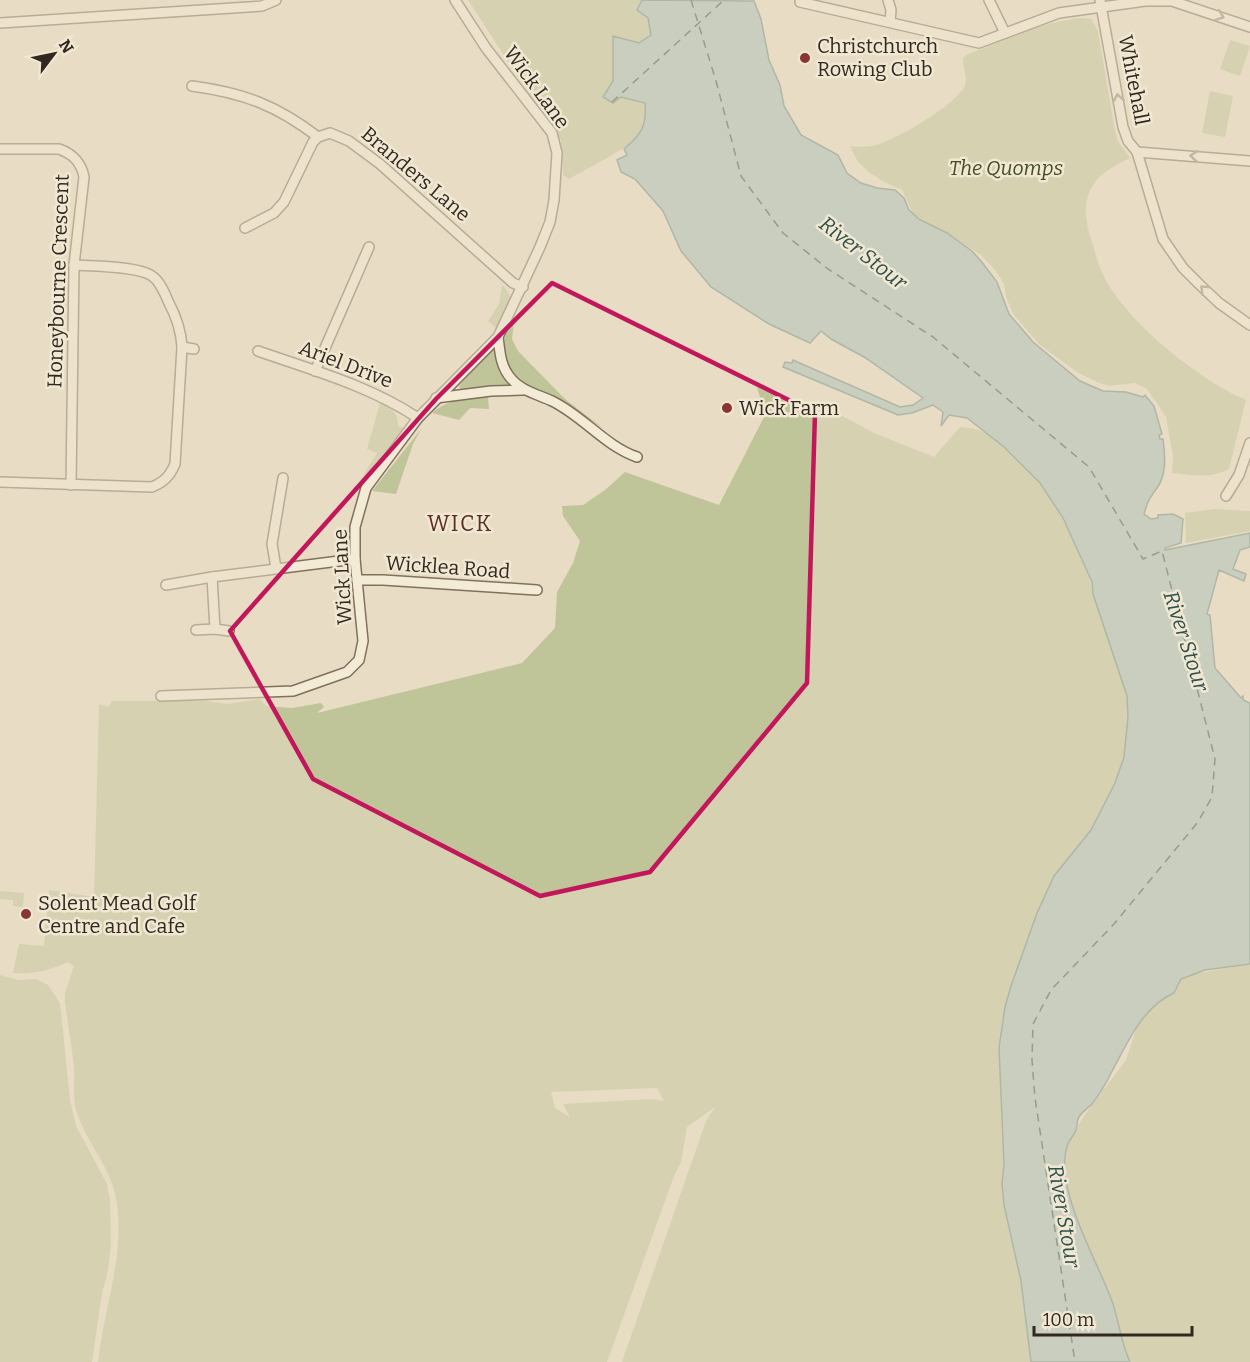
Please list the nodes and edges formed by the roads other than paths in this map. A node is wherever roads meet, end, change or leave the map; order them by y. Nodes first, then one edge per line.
1 (276, 0) edge
2 (455, 0) edge
3 (888, 0) edge
4 (989, 0) edge
5 (800, 2) dead end
6 (1101, 4) edge
7 (890, 22) junction
8 (0, 23) edge
9 (1250, 27) edge
10 (1005, 33) junction
11 (192, 86) dead end
12 (318, 137) junction
13 (0, 148) edge
14 (1137, 152) junction
15 (1250, 161) edge
16 (245, 228) dead end
17 (369, 247) dead end
18 (74, 265) junction
19 (523, 287) junction
20 (1250, 325) edge
21 (498, 337) junction
22 (182, 347) junction
23 (194, 349) dead end
24 (258, 351) dead end
25 (315, 371) junction
26 (524, 390) junction
27 (436, 398) junction
28 (418, 418) junction
29 (1250, 443) edge
30 (637, 457) dead end
31 (283, 478) dead end
32 (0, 482) edge
33 (71, 485) junction
34 (1226, 496) dead end
35 (355, 558) junction
36 (276, 568) junction
37 (212, 577) junction
38 (357, 580) junction
39 (166, 585) dead end
40 (537, 590) dead end
41 (215, 629) junction
42 (196, 630) dead end
43 (229, 631) dead end
44 (161, 696) dead end

1 - 8 street
2 - 19 street, Wick Lane
3 - 7 street
4 - 10 street
5 - 7 street
6 -> 9 street
6 - 10 street
14 -> 6 street, Whitehall
7 - 10 street
11 - 12 street
12 - 16 street
12 - 19 street, Branders Lane
13 - 18 street, Honeybourne Crescent
15 -> 14 street, Whitehall
20 -> 14 street
17 - 25 street
18 - 22 street
18 - 33 street, Honeybourne Crescent
19 - 21 street, Wick Lane
21 - 26 street
21 - 27 street, Wick Lane
22 - 23 street
22 - 33 street
24 - 25 street, Ariel Drive
25 - 28 street, Ariel Drive
26 - 27 street
26 - 30 street
27 - 28 street, Wick Lane
28 - 35 street, Wick Lane
29 - 34 street
31 - 36 street
32 - 33 street
35 - 36 street
35 - 38 street, Wick Lane
36 - 37 street
37 - 39 street
37 - 41 street
38 - 40 street, Wicklea Road
38 - 44 street, Wick Lane
41 - 42 street
41 - 43 street

